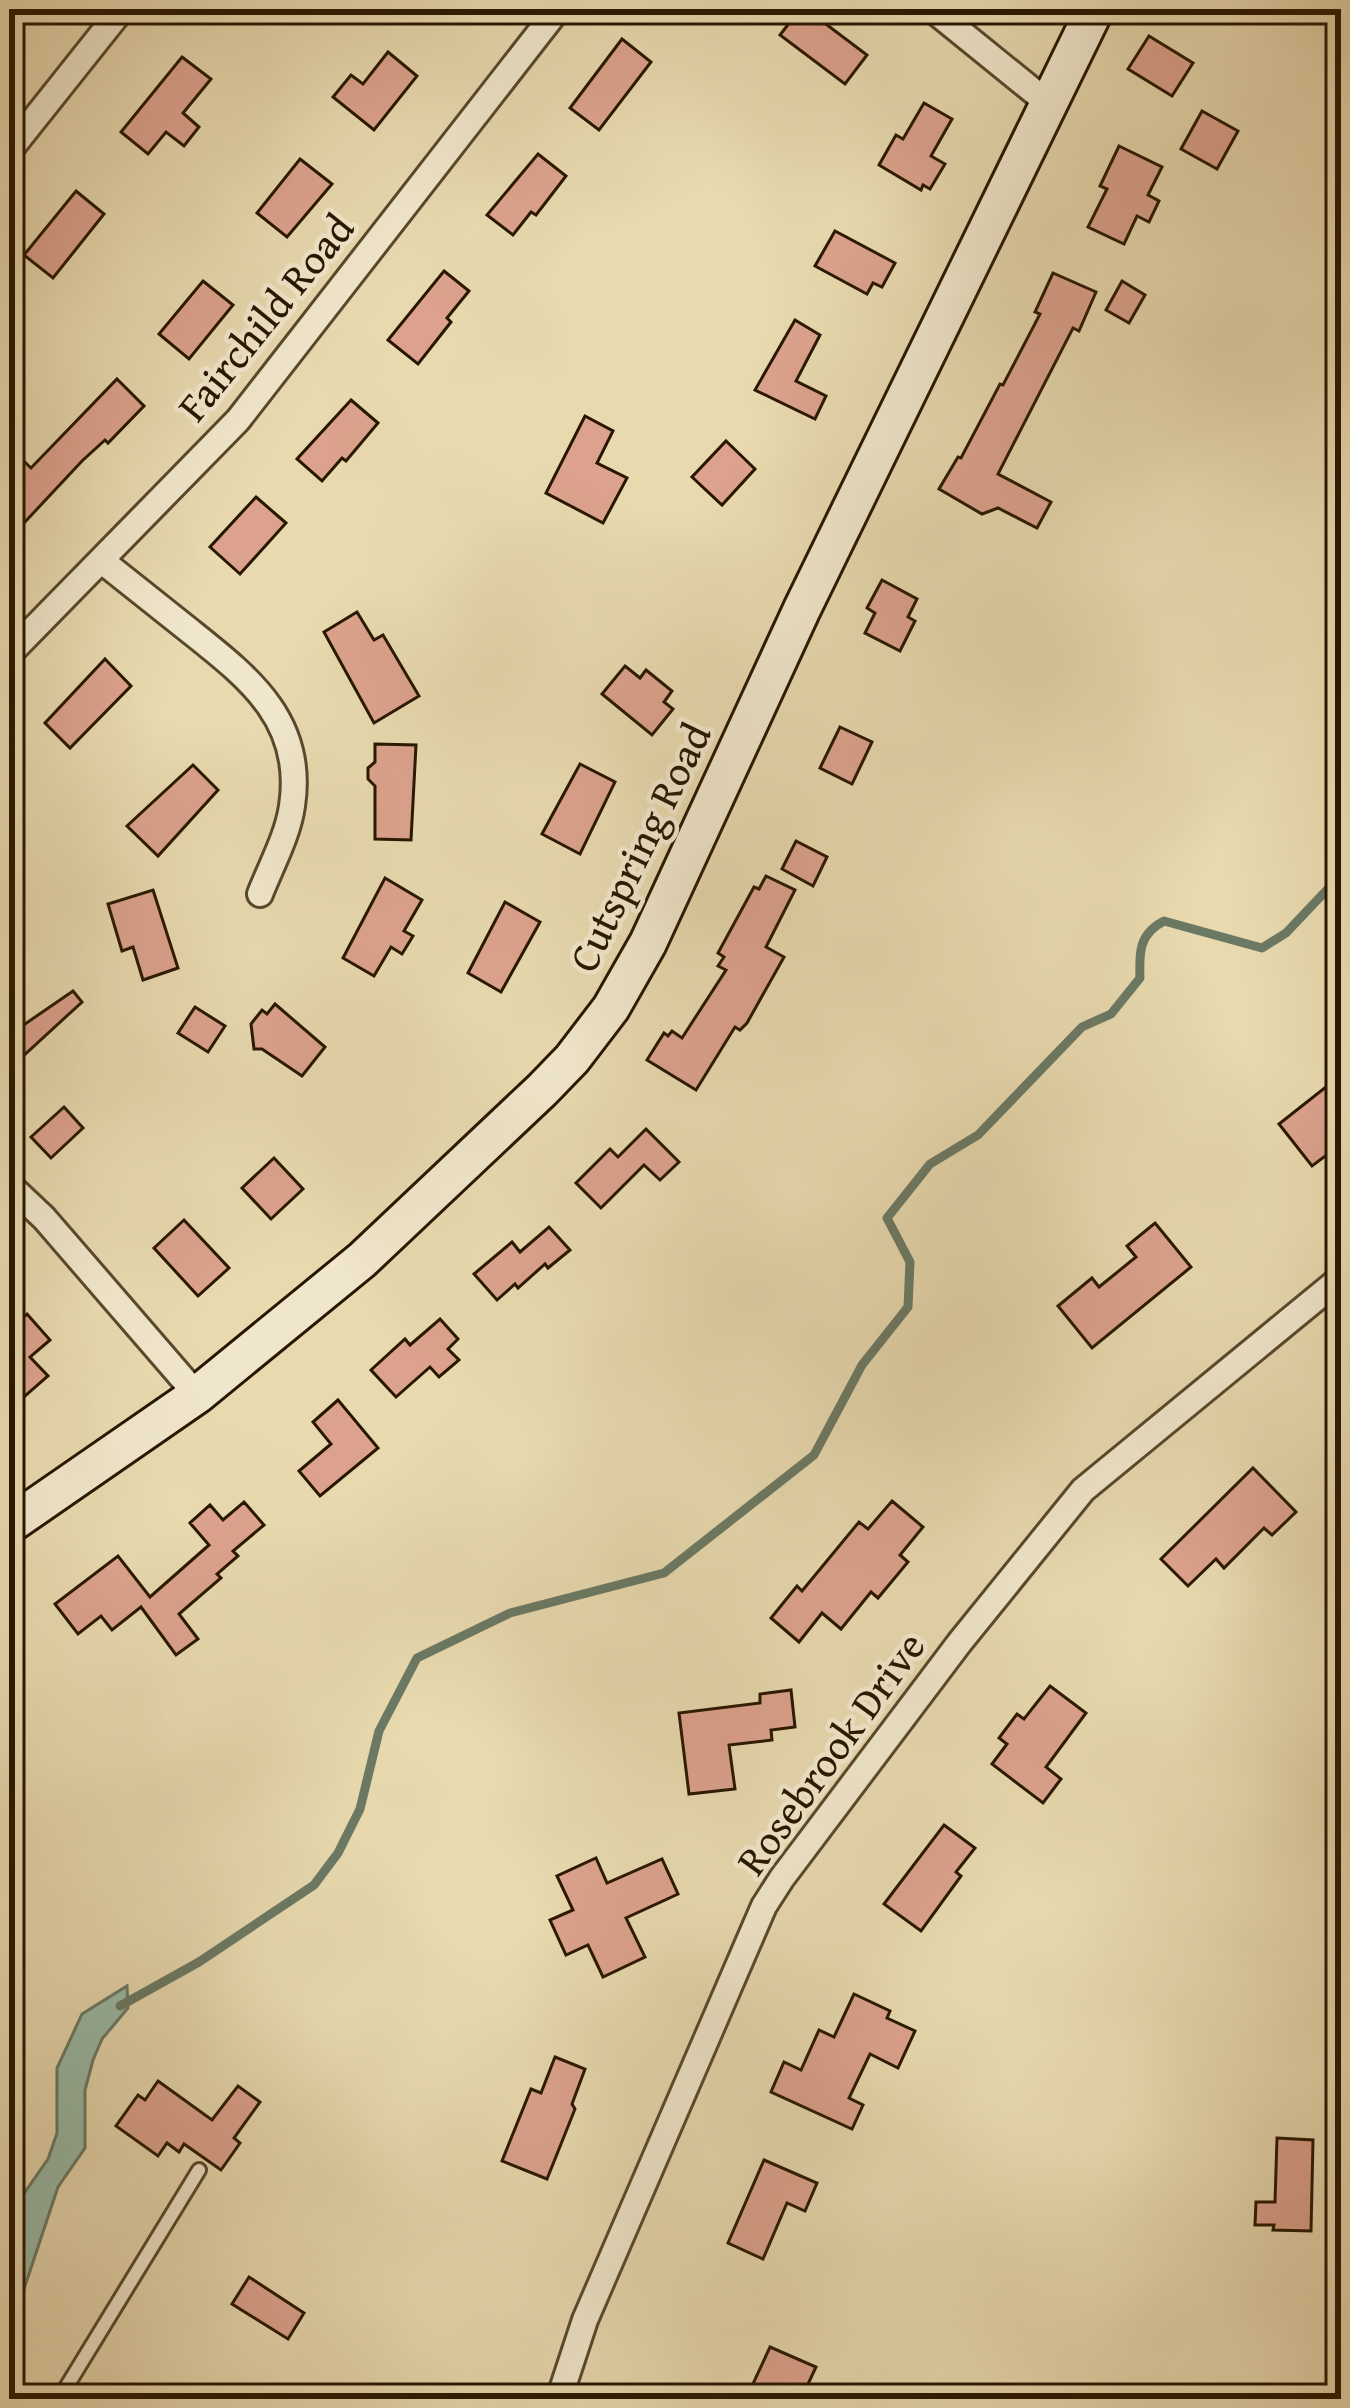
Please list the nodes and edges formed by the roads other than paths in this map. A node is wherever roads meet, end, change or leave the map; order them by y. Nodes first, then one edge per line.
1 (122, 9) edge
2 (558, 9) edge
3 (932, 9) edge
4 (1095, 9) edge
5 (1048, 104) junction
6 (9, 151) edge
7 (102, 561) junction
8 (9, 654) edge
9 (260, 894) dead end
10 (9, 1185) edge
11 (1341, 1277) edge
12 (197, 1395) junction
13 (9, 1525) edge
14 (199, 2170) dead end
15 (59, 2399) edge
16 (559, 2399) edge

1 - 6 street
2 - 7 street, Fairchild Road
3 - 5 street
4 - 5 street, Cutspring Road
5 - 12 street, Cutspring Road
7 - 8 street, Fairchild Road
7 - 9 street
10 - 12 street
11 - 16 street, Rosebrook Drive
12 - 13 street, Cutspring Road
14 - 15 lane

